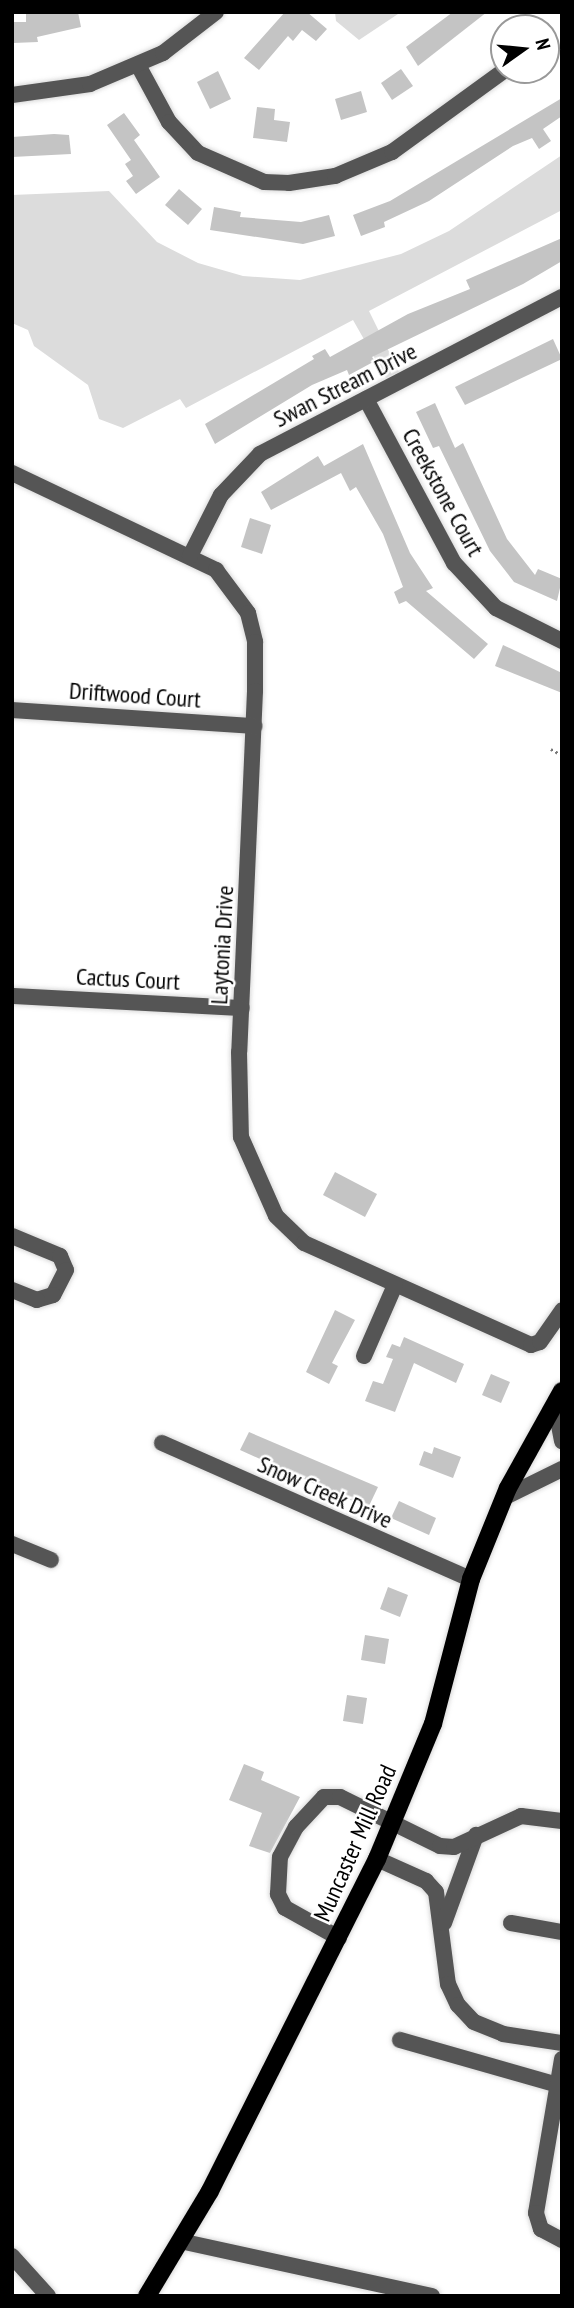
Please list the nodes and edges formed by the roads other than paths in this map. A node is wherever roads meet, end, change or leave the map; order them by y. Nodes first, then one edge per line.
1 (216, 12) edge
2 (138, 65) junction
3 (490, 81) edge
4 (12, 94) edge
5 (562, 297) edge
6 (366, 400) junction
7 (12, 472) edge
8 (190, 556) junction
9 (562, 641) edge
10 (12, 710) edge
11 (254, 726) junction
12 (12, 996) edge
13 (242, 1008) junction
14 (12, 1236) edge
15 (396, 1284) junction
16 (12, 1290) edge
17 (562, 1310) edge
18 (364, 1356) dead end
19 (559, 1398) edge
20 (562, 1440) edge
21 (162, 1443) dead end
22 (562, 1469) edge
23 (505, 1497) junction
24 (12, 1544) edge
25 (51, 1560) dead end
26 (471, 1579) junction
27 (562, 1821) edge
28 (393, 1822) junction
29 (478, 1833) junction
30 (377, 1859) junction
31 (511, 1923) dead end
32 (444, 1924) junction
33 (562, 1932) edge
34 (339, 1938) junction
35 (400, 2040) dead end
36 (562, 2043) edge
37 (562, 2059) edge
38 (558, 2085) junction
39 (562, 2240) edge
40 (180, 2241) junction
41 (12, 2256) edge
42 (48, 2296) edge
43 (147, 2296) edge
44 (432, 2296) edge

1 - 2 street
2 - 3 street
2 - 4 street
5 - 6 street, Swan Stream Drive
6 - 8 street, Swan Stream Drive
6 - 9 street, Creekstone Court
7 - 8 street, Laytonia Drive
8 - 11 street, Laytonia Drive
10 - 11 street, Driftwood Court
11 - 13 street, Laytonia Drive
12 - 13 street, Cactus Court
13 - 15 street, Laytonia Drive
14 - 16 street
15 - 17 street, Laytonia Drive
15 - 18 street
19 - 20 street
19 - 23 main road, Muncaster Mill Road
21 - 26 street, Snow Creek Drive
22 - 23 street
23 - 26 main road, Muncaster Mill Road
24 - 25 street
26 - 28 main road, Muncaster Mill Road
27 - 29 street
28 - 29 street
28 - 30 main road, Muncaster Mill Road
28 - 34 street
29 - 32 street
30 - 32 street
30 - 34 main road, Muncaster Mill Road
31 - 33 street
32 - 36 street
34 - 40 main road, Muncaster Mill Road
35 - 38 street
37 - 38 street
38 - 39 street
40 - 43 main road, Muncaster Mill Road
40 - 44 street
41 - 42 street

